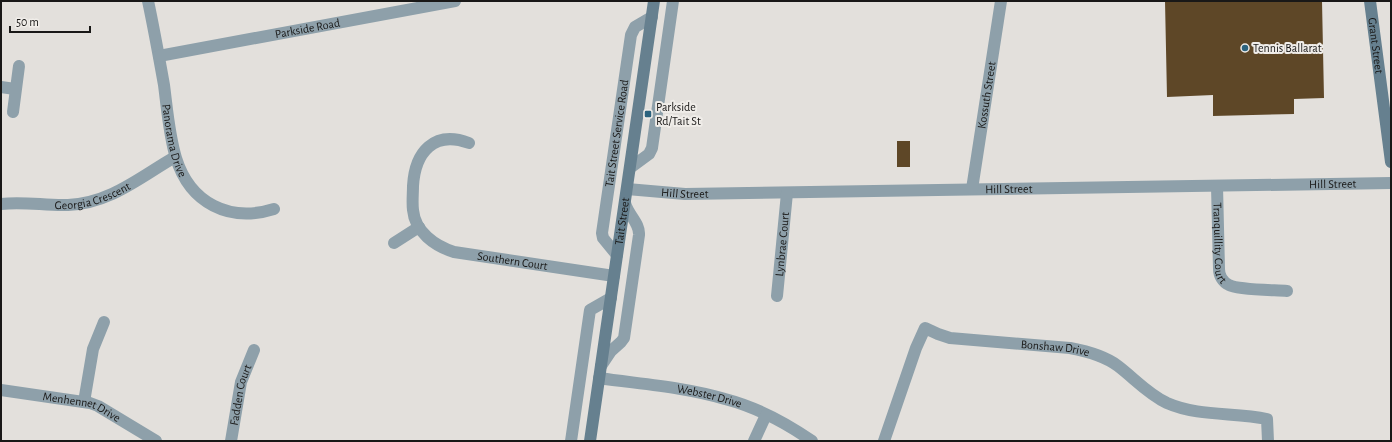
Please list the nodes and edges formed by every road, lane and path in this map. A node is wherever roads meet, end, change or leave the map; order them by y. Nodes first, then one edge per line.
1 (148, 1) edge
2 (455, 1) edge
3 (654, 1) edge
4 (673, 1) edge
5 (1001, 1) edge
6 (1370, 1) edge
7 (652, 17) junction
8 (159, 56) junction
9 (19, 66) dead end
10 (1, 87) edge
11 (16, 89) junction
12 (13, 112) dead end
13 (1389, 126) edge
14 (469, 142) dead end
15 (176, 157) junction
16 (1391, 162) edge
17 (630, 168) junction
18 (1391, 183) edge
19 (1217, 186) junction
20 (626, 189) junction
21 (972, 189) junction
22 (787, 193) junction
23 (625, 203) junction
24 (1, 204) edge
25 (274, 209) dead end
26 (419, 227) junction
27 (394, 242) dead end
28 (617, 255) junction
29 (614, 276) junction
30 (1286, 291) dead end
31 (777, 296) dead end
32 (611, 298) junction
33 (104, 322) dead end
34 (254, 350) dead end
35 (600, 372) junction
36 (1, 390) edge
37 (84, 402) junction
38 (766, 415) junction
39 (156, 441) edge
40 (232, 441) edge
41 (571, 441) edge
42 (590, 441) edge
43 (754, 441) edge
44 (812, 441) edge
45 (884, 441) edge
46 (1268, 441) edge

1 - 8 street, Panorama Drive
2 - 8 street, Parkside Road
3 - 7 street, Tait Street
4 - 17 street, Tait Street Service Road
5 - 21 street, Kossuth Street
6 - 13 street, Grant Street
7 - 17 street, Tait Street
7 - 28 street, Tait Street Service Road
8 - 15 street, Panorama Drive
9 - 11 street
10 - 11 street
11 - 12 street
13 - 16 street, Grant Street
14 - 26 street, Southern Court
15 - 24 street, Georgia Crescent
15 - 25 street, Panorama Drive
17 - 20 street, Tait Street
18 - 19 street, Hill Street
19 - 21 street, Hill Street
19 - 30 street, Tranquillity Court
20 - 22 street, Hill Street
20 - 23 street, Tait Street
21 - 22 street, Hill Street
22 - 31 street, Lynbrae Court
23 - 28 street, Tait Street
23 - 35 street
26 - 27 street
26 - 29 street, Southern Court
28 - 29 street, Tait Street
29 - 32 street, Tait Street
32 - 35 street, Tait Street
32 - 41 street
33 - 37 street
34 - 40 street, Fadden Court
35 - 38 street, Webster Drive
35 - 42 street, Tait Street
36 - 37 street, Menhennet Drive
37 - 39 street, Menhennet Drive
38 - 43 street
38 - 44 street, Webster Drive
45 - 46 street, Bonshaw Drive

